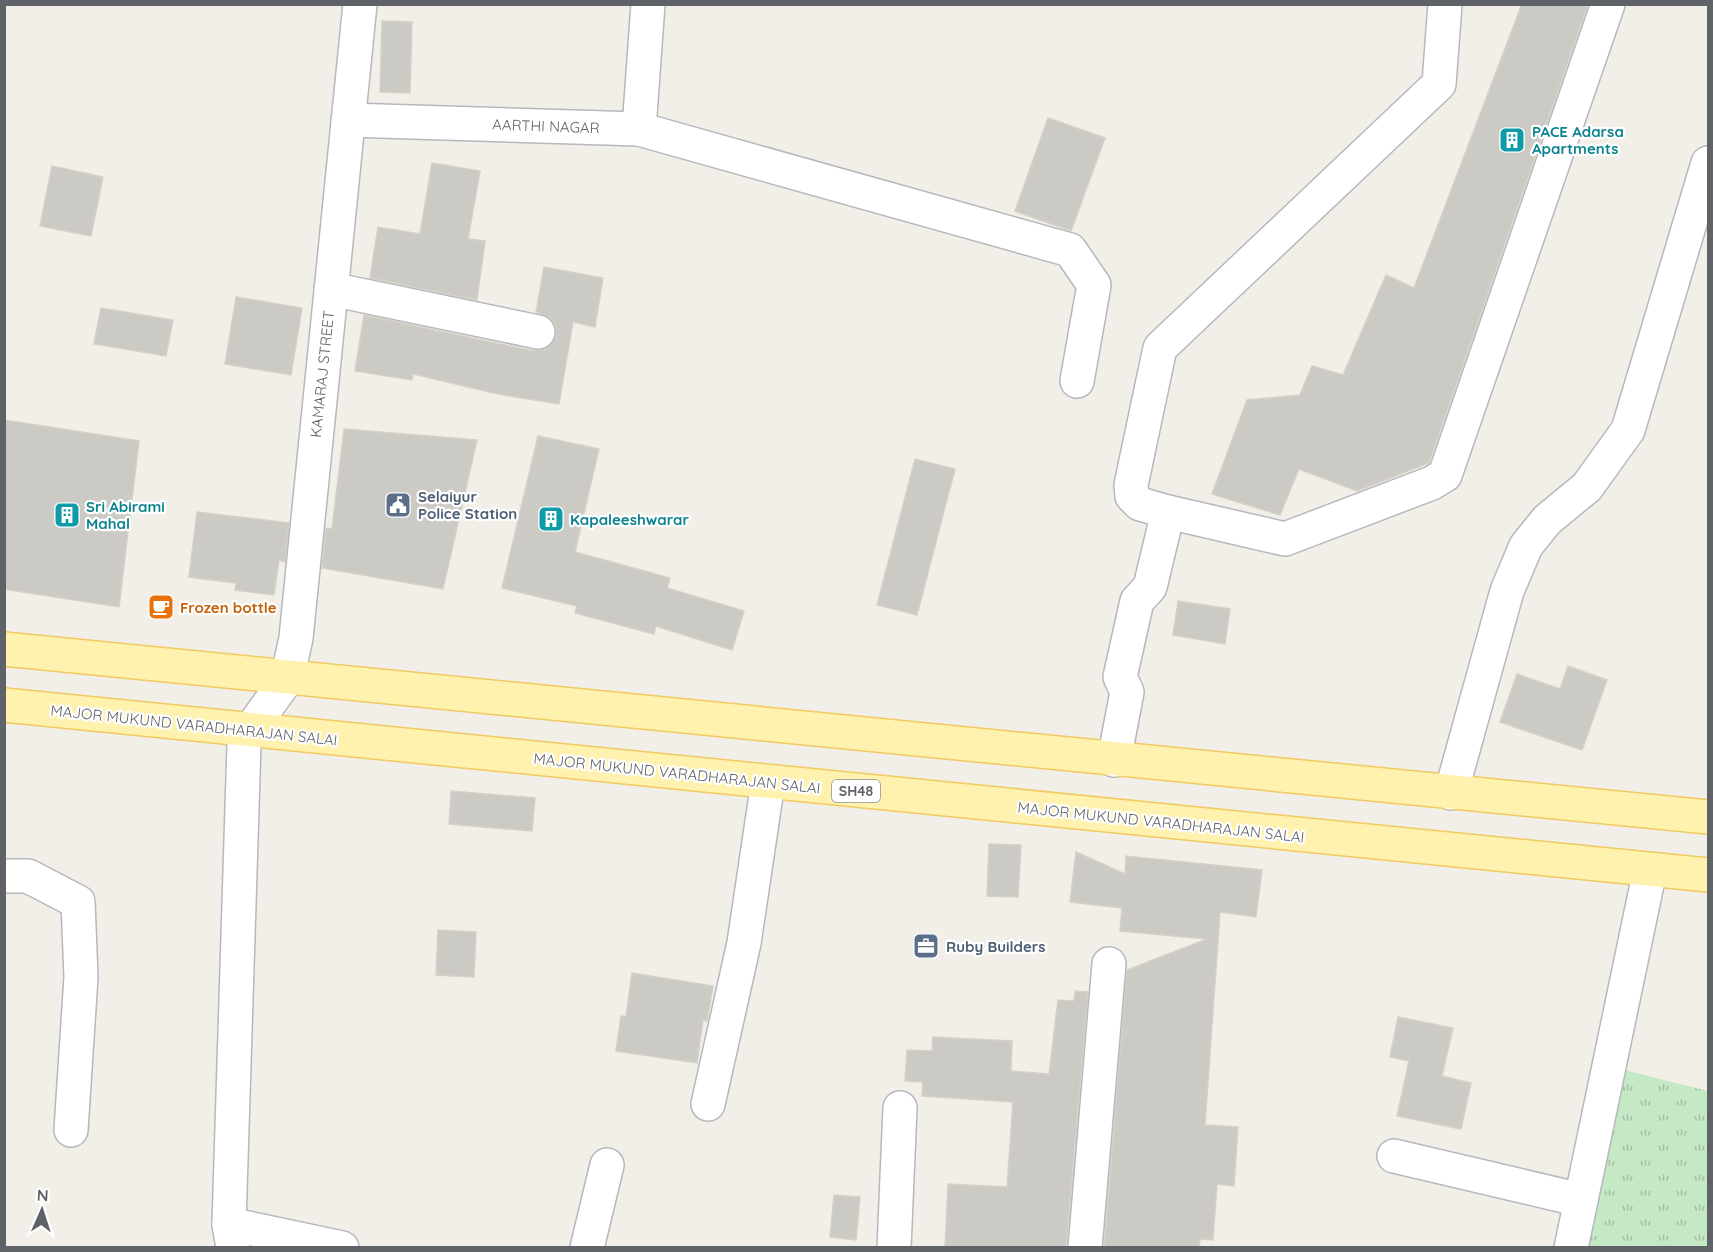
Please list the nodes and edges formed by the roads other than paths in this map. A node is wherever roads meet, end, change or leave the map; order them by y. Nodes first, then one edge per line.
1 (360, 4) edge
2 (648, 4) edge
3 (1445, 4) edge
4 (1608, 4) edge
5 (348, 120) junction
6 (639, 129) junction
7 (1708, 163) edge
8 (1704, 198) edge
9 (331, 289) junction
10 (538, 332) dead end
11 (1077, 381) dead end
12 (1168, 512) junction
13 (4, 649) edge
14 (287, 679) junction
15 (4, 705) edge
16 (250, 730) junction
17 (1114, 760) junction
18 (768, 782) junction
19 (1451, 793) junction
20 (1708, 817) edge
21 (1650, 870) junction
22 (1708, 874) edge
23 (4, 876) edge
24 (1109, 964) dead end
25 (708, 1104) dead end
26 (900, 1108) dead end
27 (71, 1130) dead end
28 (1394, 1156) dead end
29 (607, 1165) dead end
30 (1581, 1200) junction
31 (231, 1236) edge
32 (342, 1248) edge
33 (587, 1248) edge
34 (894, 1248) edge
35 (1086, 1248) edge
36 (1571, 1248) edge

1 - 5 street, KAMARAJ STREET
2 - 6 street
3 - 12 street
4 - 12 street
5 - 6 street, AARTHI NAGAR
5 - 9 street, KAMARAJ STREET
6 - 11 street, AARTHI NAGAR
7 - 8 street
8 - 19 street
9 - 10 street
9 - 14 street, KAMARAJ STREET
12 - 17 street
13 - 14 main road
14 - 16 street, KAMARAJ STREET
14 - 17 main road
15 - 16 main road, MAJOR MUKUND VARADHARAJAN SALAI / SH48
16 - 18 main road, MAJOR MUKUND VARADHARAJAN SALAI / SH48
16 - 31 street
17 - 19 main road
18 - 21 main road, MAJOR MUKUND VARADHARAJAN SALAI / SH48
18 - 25 street
19 - 20 main road
21 - 22 main road, MAJOR MUKUND VARADHARAJAN SALAI / SH48
21 - 30 street
23 - 27 street
24 - 35 street
26 - 34 street
28 - 30 street
29 - 33 street
30 - 36 street
31 - 32 street

